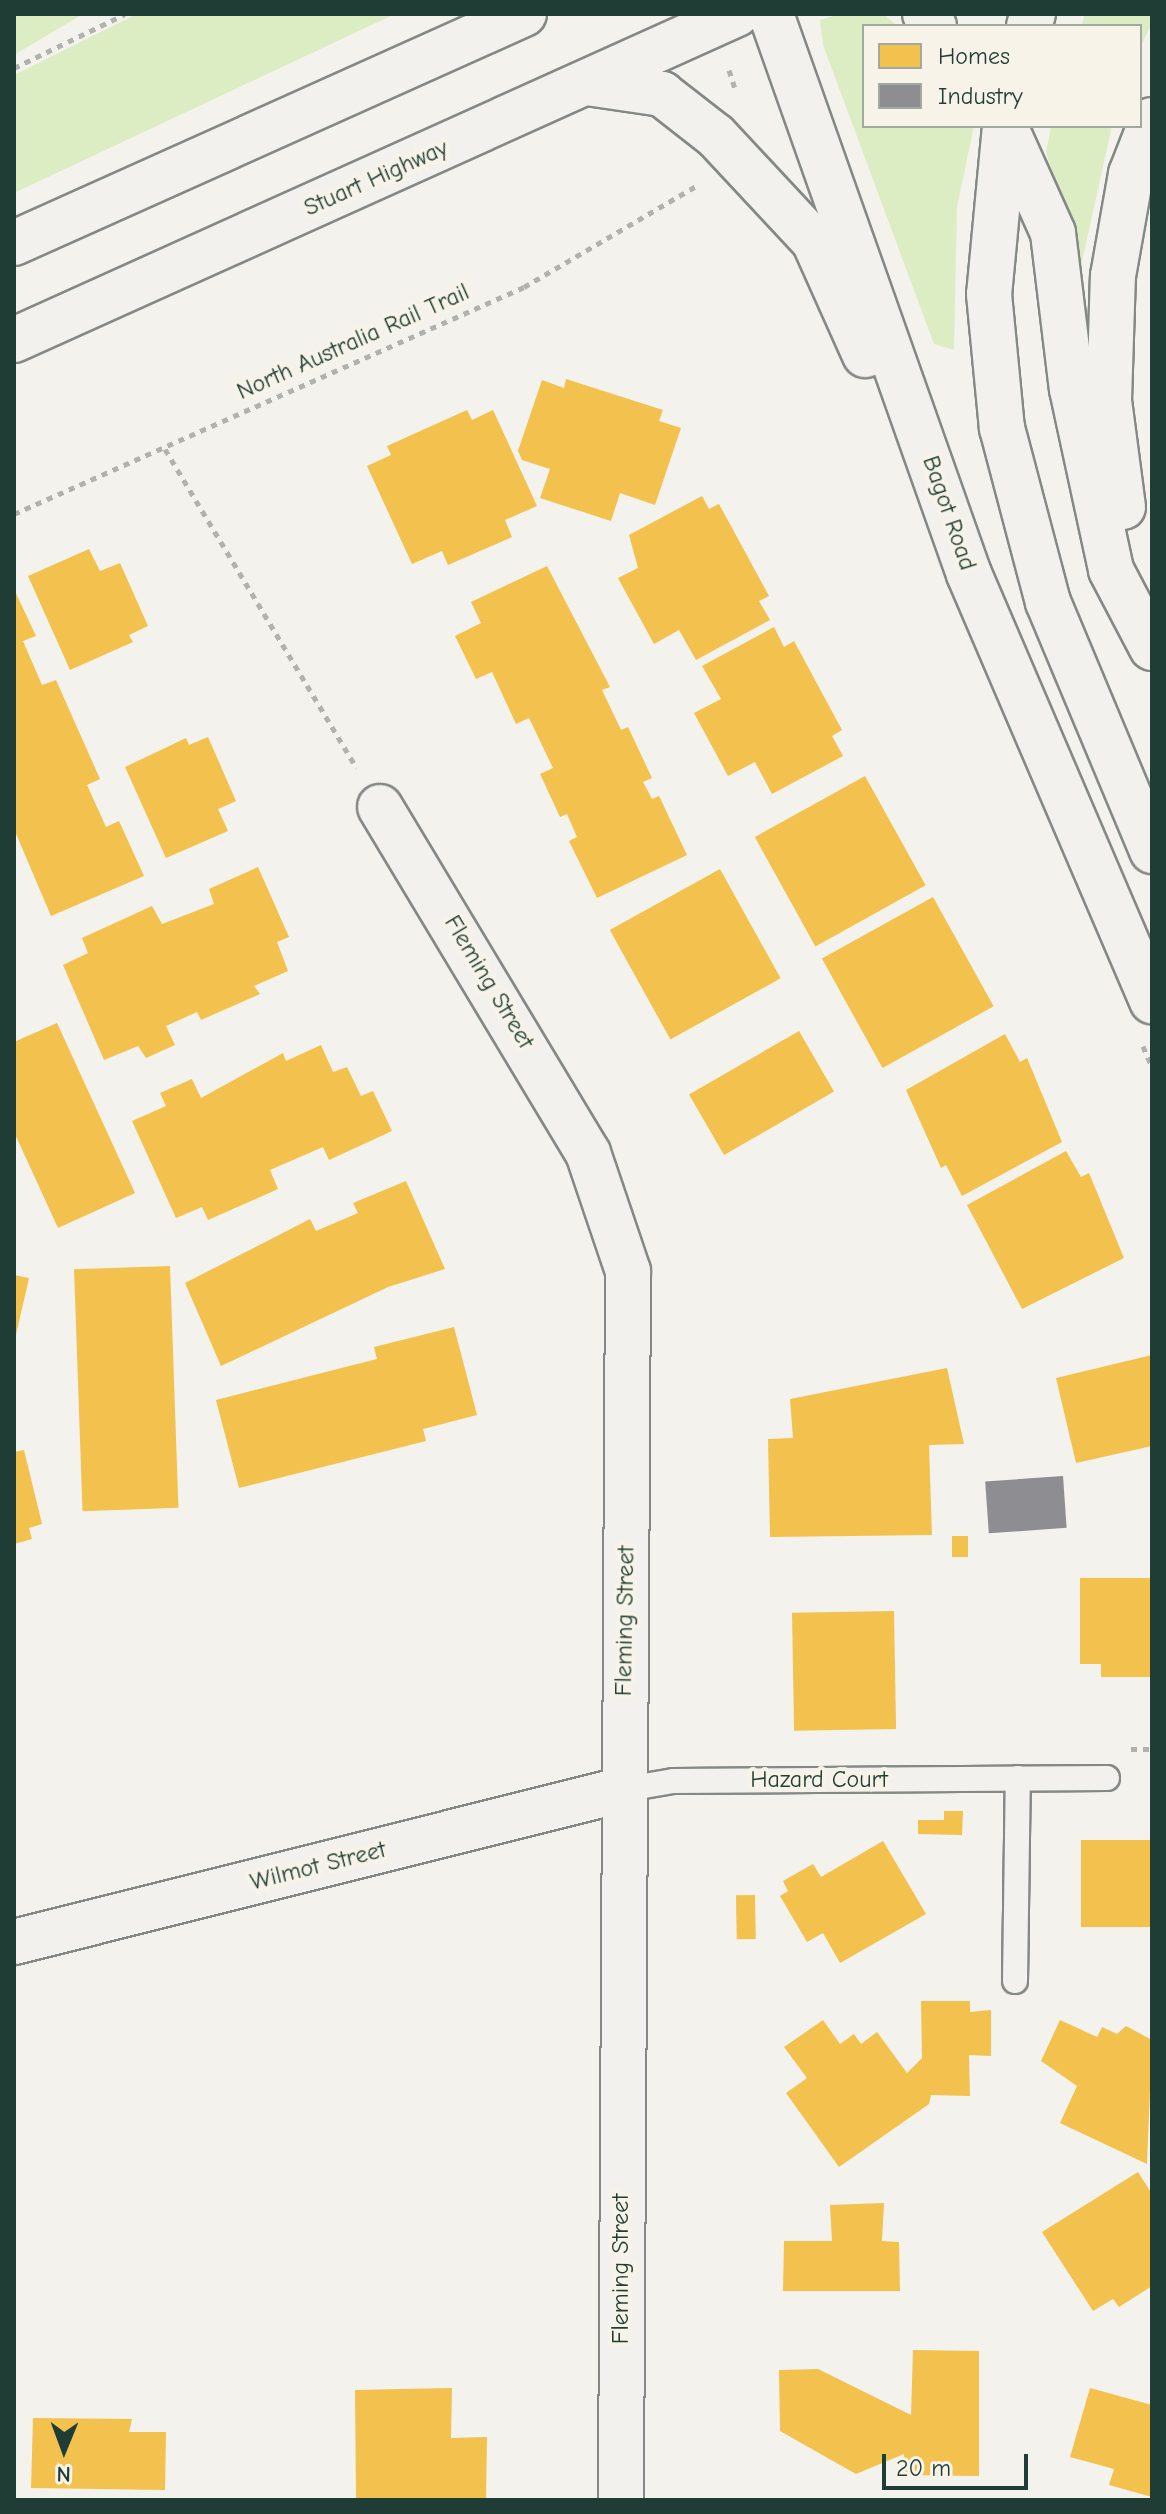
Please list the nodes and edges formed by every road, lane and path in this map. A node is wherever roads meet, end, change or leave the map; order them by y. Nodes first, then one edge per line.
1 (125, 14) edge
2 (524, 14) edge
3 (737, 14) edge
4 (771, 14) edge
5 (493, 23) edge
6 (14, 68) edge
7 (587, 83) junction
8 (1152, 120) edge
9 (1005, 128) edge
10 (1006, 128) edge
11 (697, 185) dead end
12 (14, 243) edge
13 (14, 340) edge
14 (165, 449) junction
15 (14, 514) edge
16 (1152, 605) edge
17 (1152, 648) edge
18 (380, 807) joint
19 (1152, 851) edge
20 (1086, 853) junction
21 (1152, 1002) edge
22 (1018, 1778) junction
23 (1107, 1778) dead end
24 (621, 1790) junction
25 (14, 1942) edge
26 (1015, 1981) dead end
27 (621, 2500) edge

1 - 6 path
2 - 5 main road
3 - 7 main road, Stuart Highway
4 - 20 main road, Bagot Road
5 - 12 main road
7 - 13 main road, Stuart Highway
7 - 20 main road
8 - 16 main road
9 - 19 main road
10 - 17 main road
11 - 14 path, North Australia Rail Trail
14 - 15 path, North Australia Rail Trail
14 - 18 path
18 - 24 main road, Fleming Street
20 - 21 main road, Bagot Road
22 - 23 lane, Hazard Court
22 - 24 lane, Hazard Court
22 - 26 lane
24 - 25 main road, Wilmot Street
24 - 27 main road, Fleming Street

